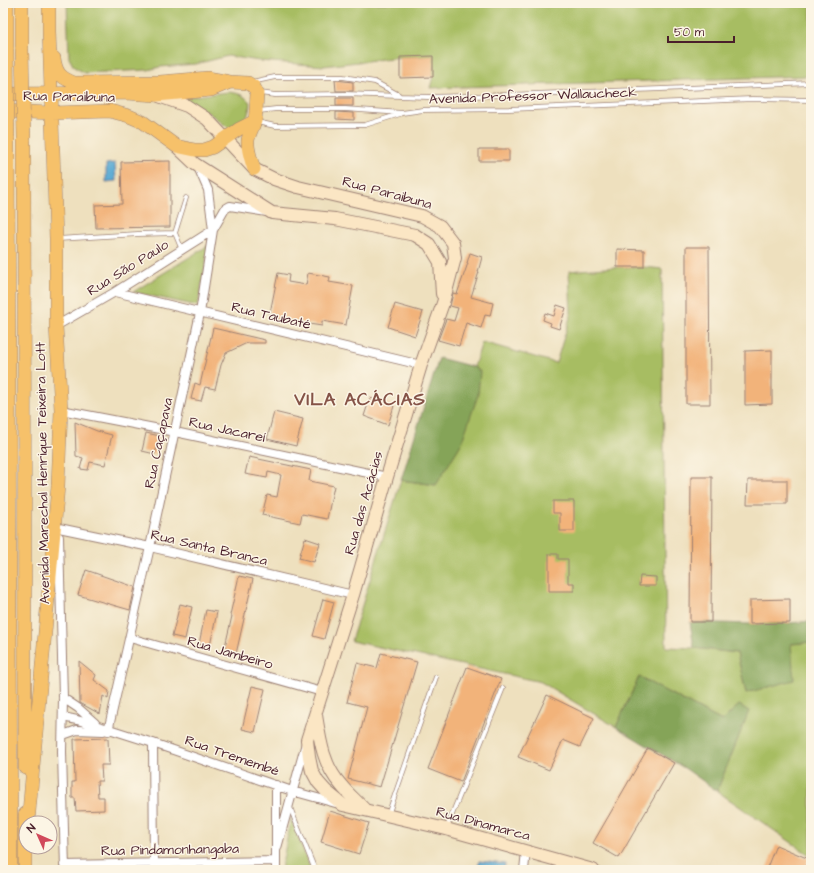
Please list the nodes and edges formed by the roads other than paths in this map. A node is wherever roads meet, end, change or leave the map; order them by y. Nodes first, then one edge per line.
1 (6, 3) edge
2 (22, 3) edge
3 (49, 3) edge
4 (49, 31) junction
5 (230, 82) junction
6 (811, 83) edge
7 (252, 88) junction
8 (3, 94) edge
9 (51, 94) junction
10 (156, 95) junction
11 (401, 96) junction
12 (811, 100) edge
13 (3, 111) edge
14 (402, 112) junction
15 (52, 113) junction
16 (256, 116) junction
17 (226, 138) junction
18 (176, 146) junction
19 (196, 164) junction
20 (254, 169) junction
21 (186, 198) dead end
22 (272, 213) junction
23 (213, 230) junction
24 (175, 234) junction
25 (56, 239) junction
26 (182, 250) junction
27 (115, 292) junction
28 (443, 303) junction
29 (200, 313) junction
30 (56, 326) junction
31 (421, 365) junction
32 (61, 410) junction
33 (175, 432) junction
34 (387, 477) junction
35 (58, 486) junction
36 (59, 528) junction
37 (150, 547) junction
38 (353, 595) junction
39 (130, 638) junction
40 (436, 677) dead end
41 (502, 688) dead end
42 (322, 692) junction
43 (63, 698) junction
44 (316, 712) junction
45 (63, 717) junction
46 (97, 725) junction
47 (110, 730) junction
48 (63, 735) junction
49 (307, 740) junction
50 (153, 743) junction
51 (276, 785) junction
52 (292, 791) junction
53 (289, 804) junction
54 (343, 805) junction
55 (365, 810) junction
56 (26, 815) edge
57 (29, 815) edge
58 (388, 816) junction
59 (446, 829) junction
60 (277, 848) junction
61 (526, 851) junction
62 (26, 855) edge
63 (276, 861) junction
64 (154, 863) junction
65 (64, 868) edge
66 (10, 870) edge
67 (25, 870) edge
68 (276, 870) edge
69 (315, 870) edge
70 (524, 870) edge
71 (594, 870) edge

1 - 66 highway, bridge
2 - 56 main road, bridge
3 - 4 main road, Avenida Marechal Henrique Teixeira Lott
4 - 5 main road
4 - 9 main road, Avenida Marechal Henrique Teixeira Lott
5 - 7 main road
5 - 10 main road
6 - 11 lane, Avenida Professor Wallaucheck
7 - 11 lane, Avenida Professor Wallaucheck
7 - 11 lane
7 - 16 main road
8 - 9 main road
9 - 10 main road
9 - 15 main road, Avenida Marechal Henrique Teixeira Lott
10 - 17 main road, Rua Paraibuna
12 - 14 lane, Avenida Professor Wallaucheck
13 - 15 main road, Rua Paraibuna
14 - 16 lane, Avenida Professor Wallaucheck
14 - 16 lane
15 - 18 main road, Rua Paraibuna
15 - 25 main road, Avenida Marechal Henrique Teixeira Lott
16 - 17 main road
16 - 20 main road
17 - 18 main road
17 - 20 main road, Rua Paraibuna
18 - 19 main road, Rua Paraibuna
19 - 22 main road, Rua Paraibuna
19 - 23 street, Rua Caçapava
20 - 28 main road, Rua Paraibuna
21 - 24 lane
22 - 23 street, Rua Paraibuna
22 - 28 main road, Rua Paraibuna
23 - 26 street, Rua São Paulo
23 - 29 street, Rua Caçapava
24 - 25 lane
24 - 26 lane
25 - 30 main road, Avenida Marechal Henrique Teixeira Lott
26 - 27 street, Rua São Paulo
27 - 29 street, Rua Taubaté
27 - 30 street, Rua São Paulo
28 - 31 main road, Rua das Acácias
29 - 31 street, Rua Taubaté
29 - 33 street, Rua Caçapava
30 - 32 main road, Avenida Marechal Henrique Teixeira Lott
31 - 34 main road, Rua das Acácias
32 - 33 street, Rua Jacareí
32 - 35 main road, Avenida Marechal Henrique Teixeira Lott
33 - 34 street, Rua Jacareí
33 - 37 street, Rua Caçapava
34 - 38 main road, Rua das Acácias
35 - 36 street, Avenida Marechal Henrique Teixeira Lott
35 - 57 main road
36 - 37 street, Rua Santa Branca
36 - 43 street, Avenida Marechal Henrique Teixeira Lott
37 - 38 street, Rua Santa Branca
37 - 39 street, Rua Caçapava
38 - 42 main road, Rua das Acácias
39 - 42 street, Rua Jambeiro
39 - 47 street, Rua Caçapava
40 - 58 lane
41 - 59 lane
42 - 44 main road, Rua das Acácias
43 - 45 street, Avenida Marechal Henrique Teixeira Lott
43 - 46 street, Rua Tremembé
44 - 49 main road, Rua das Acácias
44 - 55 main road, Rua das Acácias
45 - 46 street, Rua Tremembé
45 - 48 street, Avenida Marechal Henrique Teixeira Lott
46 - 47 street, Rua Tremembé
47 - 48 street, Rua Tremembé
47 - 50 street, Rua Tremembé
48 - 65 street, Avenida Marechal Henrique Teixeira Lott
49 - 52 street
49 - 54 main road, Rua das Acácias
50 - 51 street, Rua Tremembé
50 - 64 street
51 - 52 street, Rua Tremembé
51 - 60 street
52 - 53 street
52 - 54 street, Rua Tremembé
53 - 60 street
53 - 69 lane
54 - 55 main road, Rua das Acácias
55 - 58 main road, Rua Dinamarca
58 - 59 main road, Rua Dinamarca
59 - 61 main road, Rua Dinamarca
60 - 63 street
61 - 70 street
61 - 71 main road, Rua Dinamarca
62 - 67 main road
63 - 64 street, Rua Pindamonhangaba
63 - 68 street
64 - 65 street, Rua Pindamonhangaba

